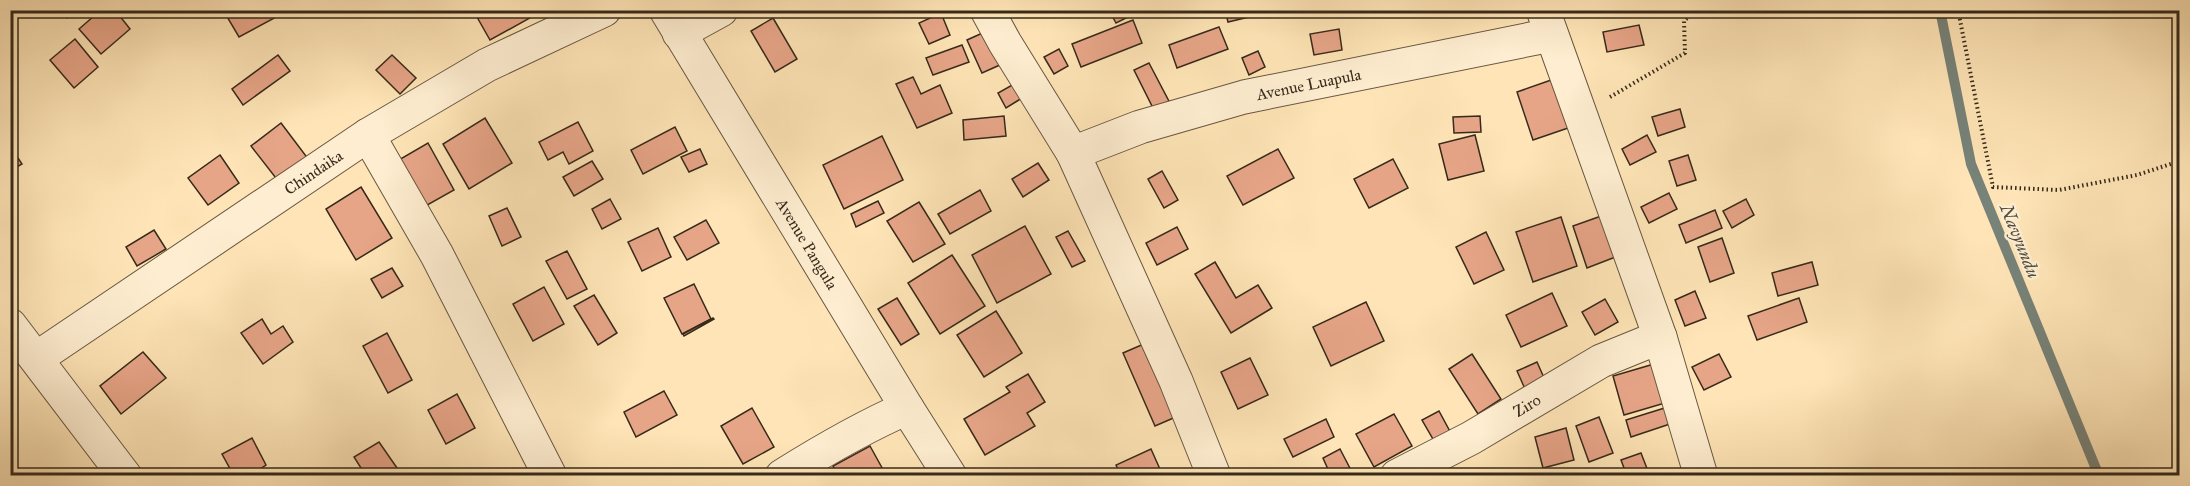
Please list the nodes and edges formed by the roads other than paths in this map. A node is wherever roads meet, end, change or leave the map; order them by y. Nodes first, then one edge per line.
1 (604, 10) edge
2 (721, 10) edge
3 (987, 10) edge
4 (672, 22) edge
5 (1547, 23) edge
6 (368, 135) junction
7 (1073, 153) junction
8 (10, 326) edge
9 (1660, 338) junction
10 (37, 358) junction
11 (907, 408) junction
12 (125, 476) edge
13 (550, 476) edge
14 (782, 476) edge
15 (950, 476) edge
16 (1214, 476) edge
17 (1397, 476) edge
18 (1701, 476) edge

1 - 6 street, Chindaika
2 - 4 street
3 - 7 street
4 - 11 street, Avenue Pangula
5 - 7 street, Avenue Luapula
5 - 9 street
6 - 10 street, Chindaika
6 - 13 street
7 - 16 street
8 - 10 street
9 - 17 street, Ziro
9 - 18 street
10 - 12 street
11 - 14 street
11 - 15 street, Avenue Pangula

